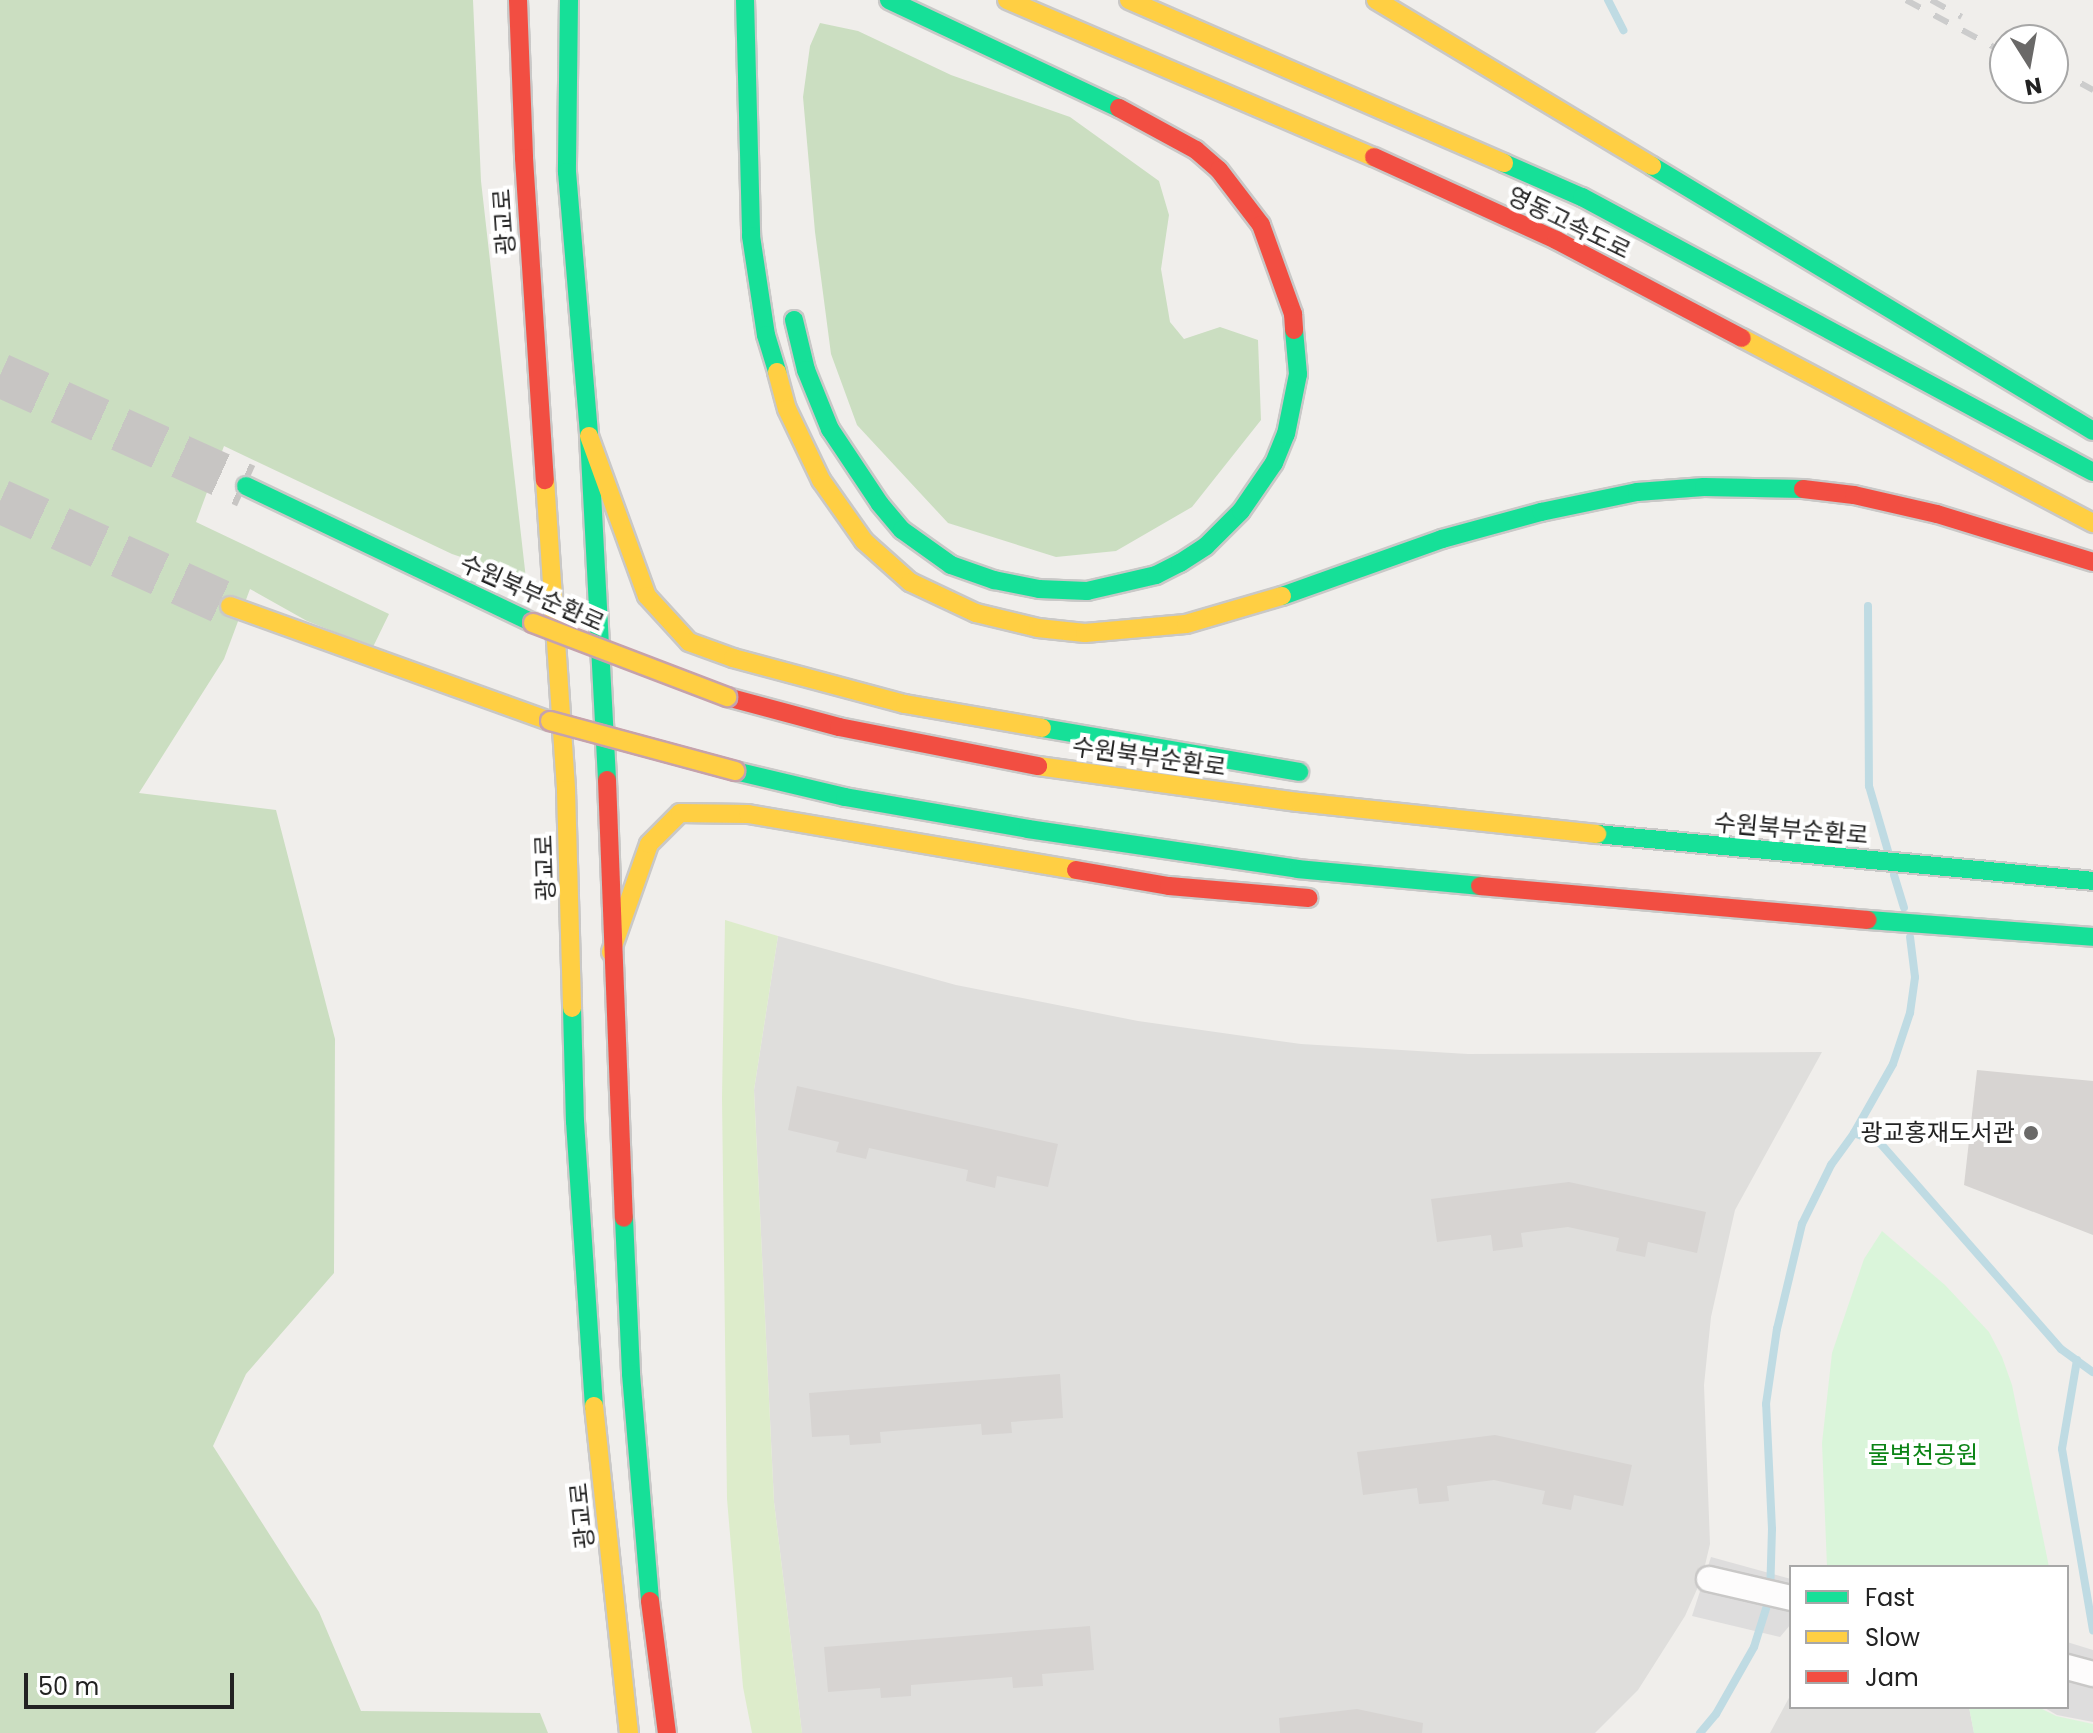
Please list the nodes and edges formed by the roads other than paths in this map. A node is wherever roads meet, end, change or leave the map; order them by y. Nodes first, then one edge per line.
1 (518, 0) edge
2 (569, 0) edge
3 (745, 0) edge
4 (889, 0) edge
5 (1007, 0) edge
6 (1129, 0) edge
7 (1376, 0) edge
8 (791, 306) dead end
9 (2093, 431) edge
10 (589, 436) junction
11 (2093, 472) edge
12 (246, 486) tunnel mouth
13 (2093, 523) edge
14 (2093, 562) edge
15 (230, 606) tunnel mouth
16 (1319, 775) dead end
17 (1507, 805) dead end
18 (1774, 853) junction
19 (2093, 881) edge
20 (1324, 899) dead end
21 (1526, 910) dead end
22 (1794, 914) junction
23 (2093, 937) edge
24 (611, 952) junction
25 (1709, 1579) dead end
26 (1789, 1598) edge
27 (2069, 1668) edge
28 (2093, 1674) edge
29 (629, 1733) edge
30 (667, 1733) edge

1 - 29 main road, 광교로
2 - 10 main road
3 - 14 main road
4 - 8 main road
5 - 13 main road, 영동고속도로
6 - 11 main road, 영동고속도로
7 - 9 main road
10 - 16 main road
10 - 24 main road
12 - 18 main road, 수원북부순환로, bridge
15 - 22 main road, bridge
17 - 18 main road
18 - 19 main road, 수원북부순환로
20 - 24 main road
21 - 22 main road
22 - 23 main road
24 - 30 main road
25 - 26 street
27 - 28 street

